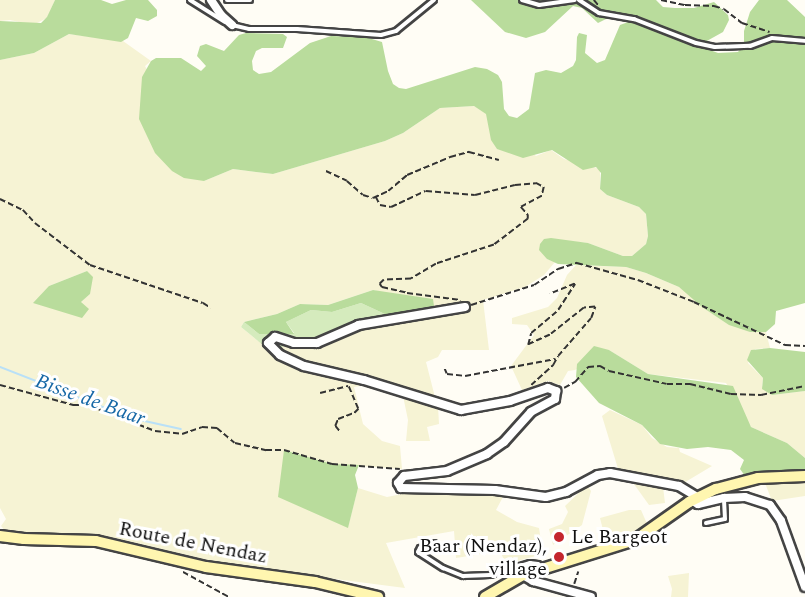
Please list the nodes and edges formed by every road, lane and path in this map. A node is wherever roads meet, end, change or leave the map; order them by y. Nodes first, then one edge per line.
1 (190, 0) edge
2 (211, 0) edge
3 (227, 0) edge
4 (250, 0) edge
5 (434, 0) edge
6 (522, 0) edge
7 (577, 0) edge
8 (661, 0) edge
9 (232, 25) junction
10 (777, 38) junction
11 (805, 41) edge
12 (499, 160) dead end
13 (326, 171) dead end
14 (376, 197) junction
15 (0, 199) edge
16 (550, 294) dead end
17 (465, 307) junction
18 (211, 308) dead end
19 (805, 346) edge
20 (556, 359) junction
21 (445, 369) dead end
22 (0, 385) edge
23 (805, 386) edge
24 (527, 389) dead end
25 (557, 392) junction
26 (320, 393) dead end
27 (339, 431) dead end
28 (805, 476) edge
29 (398, 482) junction
30 (724, 498) junction
31 (694, 499) junction
32 (706, 523) dead end
33 (0, 536) edge
34 (434, 543) dead end
35 (171, 559) junction
36 (542, 568) junction
37 (578, 572) dead end
38 (524, 575) junction
39 (574, 584) dead end
40 (805, 587) edge
41 (229, 597) edge
42 (378, 597) edge
43 (485, 597) edge
44 (591, 597) edge

1 - 9 lane
2 - 9 street
3 - 4 lane
5 - 9 lane
6 - 7 lane
7 - 10 lane
8 - 10 path
10 - 11 lane
12 - 14 path
13 - 14 path
14 - 17 path
15 - 18 path
16 - 20 path
17 - 19 path
17 - 25 street
20 - 21 path
20 - 24 path
22 - 29 path
23 - 25 path
25 - 29 street
26 - 27 path
28 - 31 main road
29 - 31 street
30 - 31 street
30 - 32 lane
30 - 40 street
31 - 36 main road
33 - 35 main road, Route de Nendaz
34 - 36 lane
35 - 41 path
35 - 42 main road, Route de Nendaz
36 - 38 main road
37 - 39 path
38 - 43 main road
38 - 44 street

